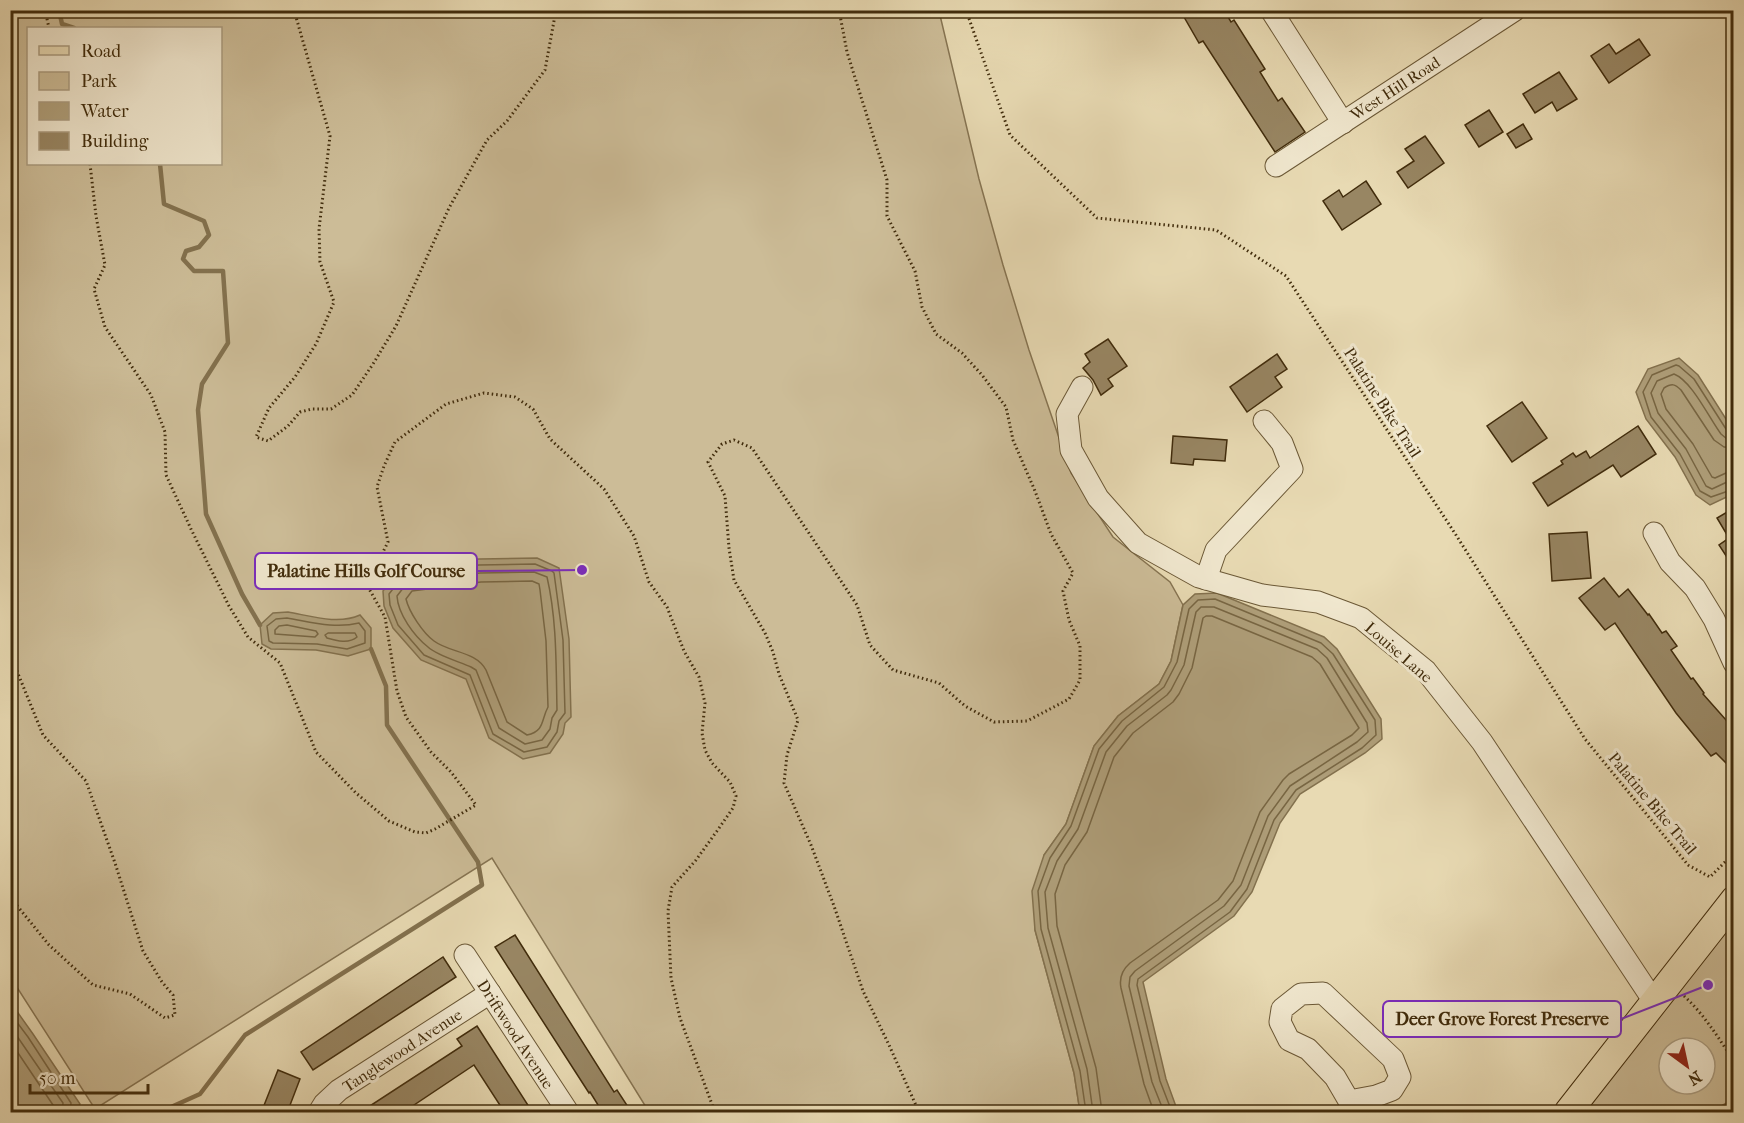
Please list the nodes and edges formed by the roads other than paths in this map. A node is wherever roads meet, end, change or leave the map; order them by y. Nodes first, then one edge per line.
1 (1271, 10) edge
2 (1515, 10) edge
3 (1343, 123) junction
4 (1276, 166) dead end
5 (1082, 387) dead end
6 (1264, 421) dead end
7 (1654, 533) dead end
8 (1206, 579) junction
9 (1734, 663) edge
10 (1734, 900) edge
11 (465, 955) dead end
12 (490, 993) junction
13 (1662, 993) junction
14 (1351, 1107) edge
15 (320, 1113) edge
16 (568, 1113) edge
17 (1568, 1113) edge

1 - 3 street
2 - 3 street, West Hill Road
3 - 4 street, West Hill Road
5 - 8 street, Louise Lane
6 - 8 street
7 - 9 street
8 - 13 street, Louise Lane
10 - 13 main road
11 - 12 street, Driftwood Avenue
12 - 15 street, Tanglewood Avenue
12 - 16 street, Driftwood Avenue
13 - 17 main road
14 - 14 street

